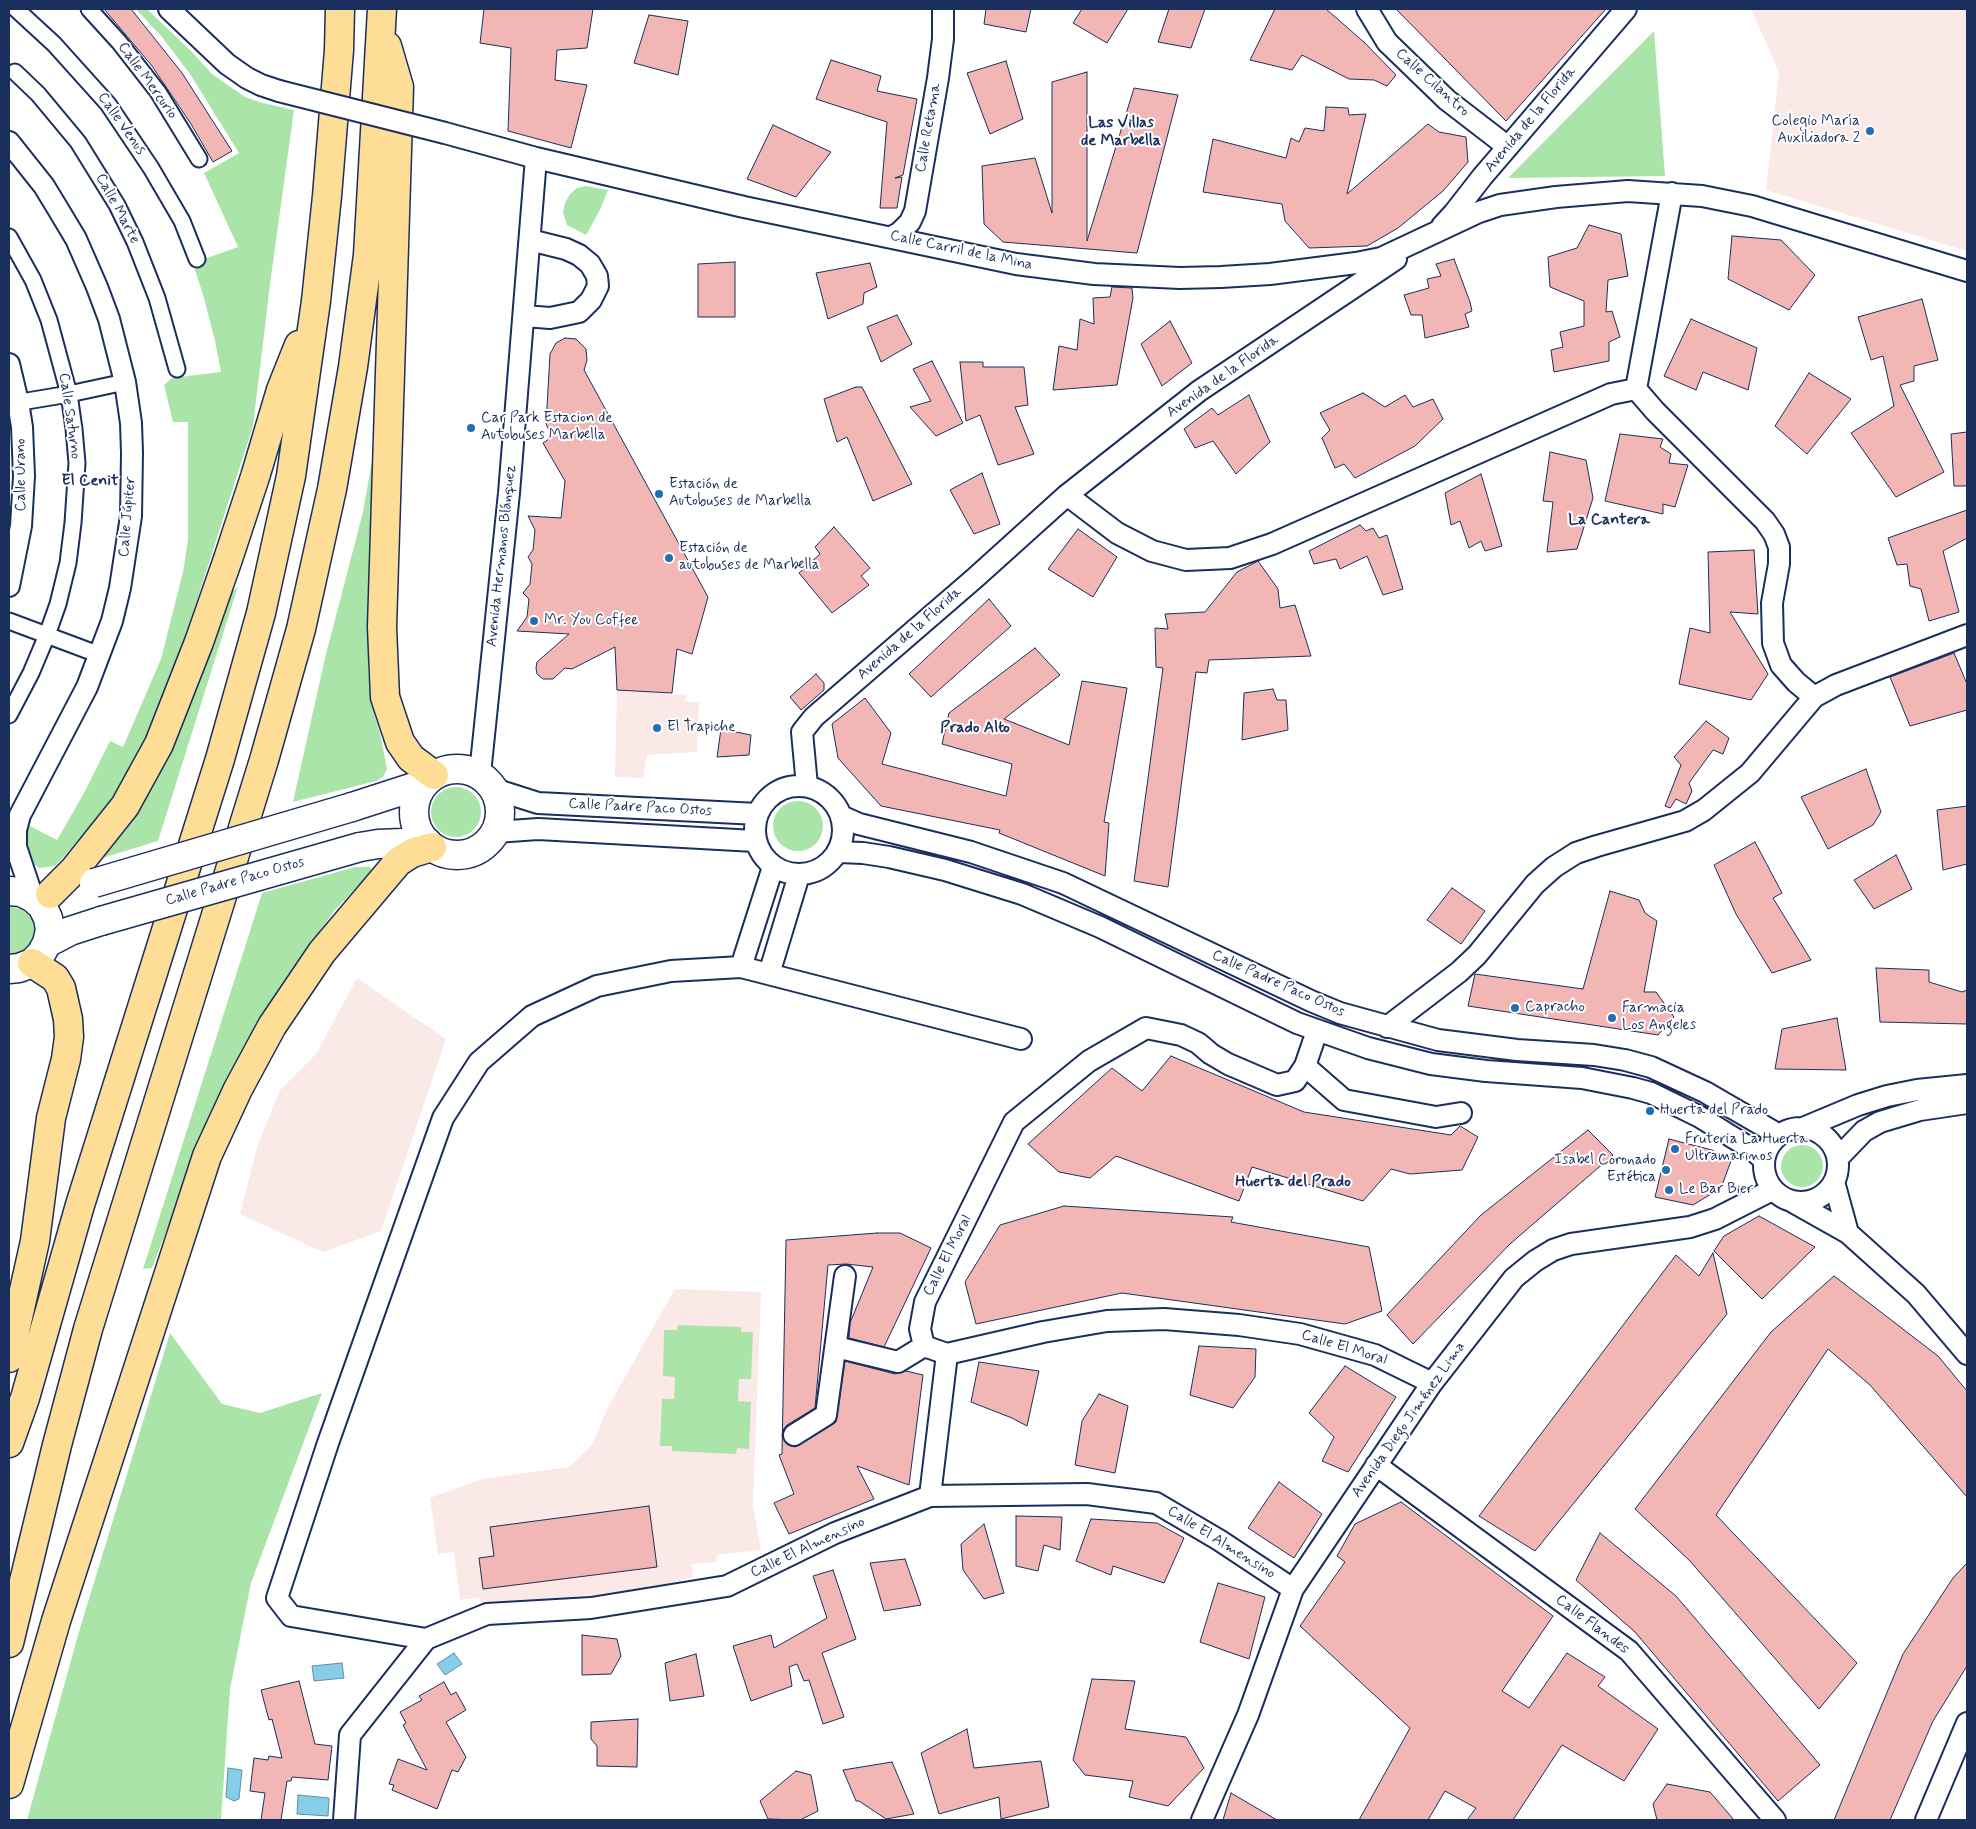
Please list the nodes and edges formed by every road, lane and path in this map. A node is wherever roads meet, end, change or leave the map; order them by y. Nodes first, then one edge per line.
1 (16, 9) edge
2 (89, 9) edge
3 (168, 9) edge
4 (340, 9) edge
5 (942, 9) edge
6 (1367, 9) edge
7 (1626, 9) edge
8 (382, 18) edge
9 (15, 72) dead end
10 (9, 142) edge
11 (1508, 147) junction
12 (536, 158) junction
13 (199, 159) dead end
14 (1672, 193) junction
15 (1433, 234) junction
16 (891, 236) junction
17 (9, 237) edge
18 (530, 240) junction
19 (197, 259) dead end
20 (1967, 271) edge
21 (316, 301) junction
22 (524, 316) junction
23 (9, 364) edge
24 (177, 369) dead end
25 (125, 382) junction
26 (1636, 389) junction
27 (69, 394) junction
28 (14, 403) edge
29 (1067, 495) junction
30 (9, 586) edge
31 (9, 621) edge
32 (47, 635) junction
33 (1967, 635) edge
34 (100, 654) junction
35 (1814, 696) junction
36 (9, 715) edge
37 (429, 780) junction
38 (487, 782) junction
39 (808, 786) junction
40 (14, 812) edge
41 (758, 814) junction
42 (842, 816) junction
43 (496, 832) junction
44 (755, 841) junction
45 (429, 844) junction
46 (838, 852) junction
47 (772, 867) junction
48 (799, 875) junction
49 (31, 894) edge
50 (29, 958) edge
51 (741, 967) junction
52 (769, 974) junction
53 (1387, 1027) junction
54 (1317, 1031) junction
55 (1020, 1039) dead end
56 (1305, 1066) junction
57 (1967, 1085) edge
58 (1967, 1103) edge
59 (1460, 1113) dead end
60 (1802, 1128) junction
61 (1779, 1135) junction
62 (1838, 1158) junction
63 (1764, 1160) junction
64 (1834, 1182) junction
65 (1772, 1190) junction
66 (1793, 1202) junction
67 (1848, 1233) junction
68 (845, 1276) dead end
69 (924, 1346) junction
70 (836, 1347) junction
71 (947, 1354) junction
72 (1967, 1354) edge
73 (9, 1358) edge
74 (1432, 1383) junction
75 (794, 1434) dead end
76 (9, 1443) edge
77 (1376, 1465) junction
78 (930, 1496) junction
79 (1293, 1589) junction
80 (426, 1639) junction
81 (9, 1644) edge
82 (1967, 1723) edge
83 (9, 1784) edge
84 (344, 1820) edge
85 (1202, 1820) edge
86 (1775, 1820) edge
87 (1926, 1820) edge

1 - 19 street, Calle Venus
2 - 13 street, Calle Mercurio
3 - 12 street, Calle Carril de la Mina, bridge
4 - 21 highway
5 - 16 street, Calle Retama
6 - 11 street, Calle Cilantro
7 - 11 street, Avenida de la Florida
8 - 37 highway
8 - 81 highway
9 - 24 street, Calle Marte
10 - 25 street, Calle Júpiter
11 - 15 street, Avenida de la Florida
12 - 16 street, Calle Carril de la Mina
12 - 18 street, Avenida Hermanos Blánquez
14 - 15 street
14 - 20 street
14 - 26 street
15 - 16 street, Calle Carril de la Mina
15 - 29 street, Avenida de la Florida
17 - 27 street, Calle Saturno
18 - 22 street, Avenida Hermanos Blánquez
18 - 22 street
21 - 49 highway
21 - 76 highway
22 - 38 street, Avenida Hermanos Blánquez
23 - 28 street, Calle Urano
25 - 27 street
25 - 34 street, Calle Júpiter
26 - 29 street
26 - 35 street
27 - 28 street
27 - 32 street, Calle Saturno
28 - 30 street, Calle Urano
29 - 39 street, Avenida de la Florida
31 - 32 street
32 - 34 street
32 - 36 street, Calle Saturno
33 - 35 street
34 - 40 street, Calle Júpiter
35 - 53 street
37 - 38 main road
37 - 45 main road
37 - 49 main road, bridge
38 - 41 street, Calle Padre Paco Ostos
38 - 43 main road
39 - 41 street
39 - 42 street
40 - 49 street, Calle Júpiter
41 - 44 street
42 - 46 street
42 - 53 street, Calle Padre Paco Ostos
43 - 44 street, Calle Padre Paco Ostos
43 - 45 main road
44 - 47 street
45 - 50 main road, Calle Padre Paco Ostos, bridge
45 - 83 highway
46 - 48 street
46 - 54 street, Calle Padre Paco Ostos
47 - 48 street
47 - 51 street
48 - 52 street
49 - 50 main road
50 - 73 highway
51 - 52 street
51 - 80 street
52 - 55 street
53 - 61 street, Calle Padre Paco Ostos
54 - 56 street, Calle El Moral
54 - 63 street, Calle Padre Paco Ostos
56 - 59 street
56 - 69 street, Calle El Moral
57 - 60 street
58 - 62 street
60 - 61 street
60 - 62 street
61 - 63 street
62 - 64 street
63 - 65 street
64 - 66 street
64 - 67 street
65 - 66 street
65 - 74 street, Avenida Diego Jiménez Lima
66 - 67 street
67 - 72 street
68 - 70 street
69 - 70 street
69 - 71 street
70 - 75 street
71 - 74 street, Calle El Moral
71 - 78 street
74 - 77 street, Avenida Diego Jiménez Lima
77 - 79 street, Avenida Diego Jiménez Lima
77 - 86 street, Calle Flandes
78 - 79 street, Calle El Almensino
78 - 80 street, Calle El Almensino
79 - 85 street, Avenida Diego Jiménez Lima
80 - 84 street, Calle El Almensino
82 - 87 street

